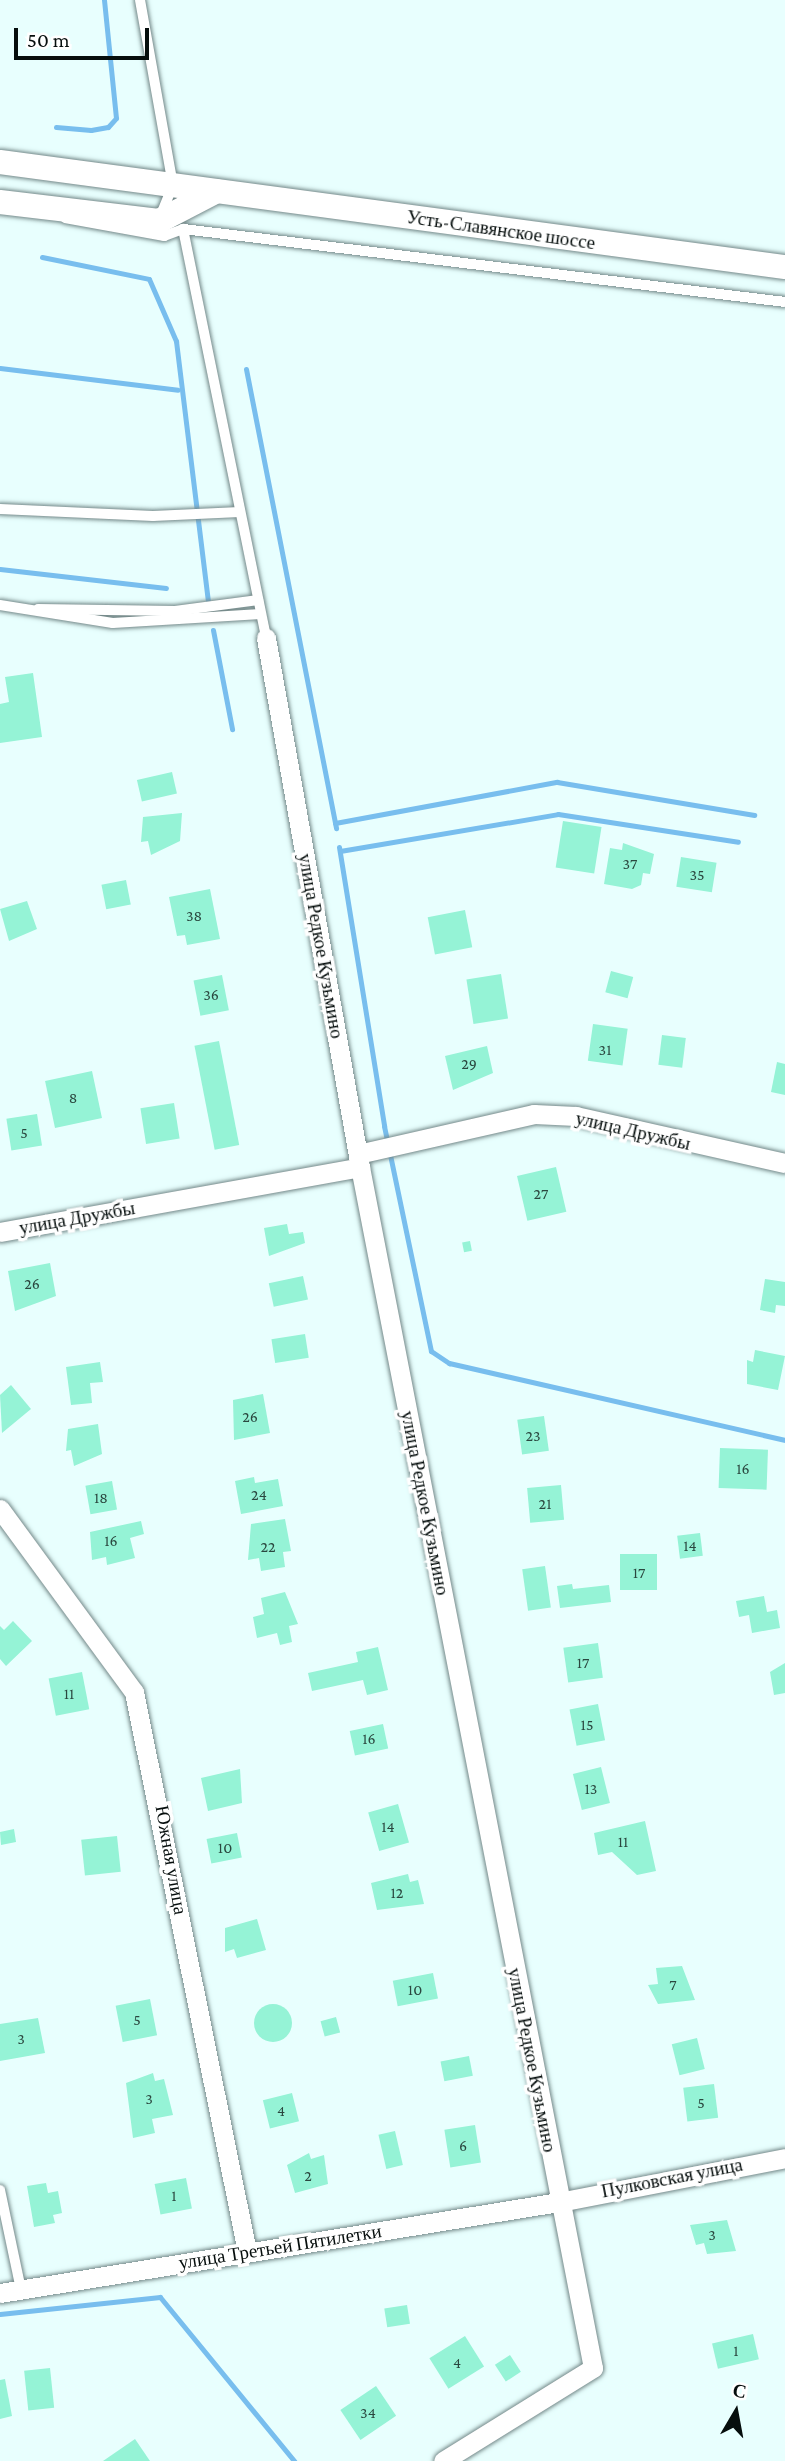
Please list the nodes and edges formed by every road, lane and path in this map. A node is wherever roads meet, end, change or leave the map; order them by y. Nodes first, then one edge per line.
1 (140, 0) edge
2 (0, 162) edge
3 (173, 185) junction
4 (217, 191) junction
5 (0, 202) edge
6 (44, 208) junction
7 (159, 221) junction
8 (183, 229) junction
9 (785, 267) edge
10 (785, 302) edge
11 (0, 509) edge
12 (240, 512) junction
13 (258, 600) junction
14 (0, 605) edge
15 (34, 610) junction
16 (261, 614) junction
17 (266, 638) joint
18 (359, 1161) junction
19 (785, 1163) edge
20 (0, 1232) edge
21 (0, 1509) edge
22 (785, 2158) edge
23 (0, 2190) edge
24 (559, 2202) junction
25 (247, 2252) junction
26 (21, 2290) junction
27 (0, 2293) edge
28 (443, 2461) edge

1 - 3 lane
2 - 3 street, Усть-Славянское шоссе
3 - 4 street, Усть-Славянское шоссе
3 - 7 lane
4 - 7 street
4 - 9 street, Усть-Славянское шоссе
5 - 6 street
6 - 7 street
6 - 8 lane
8 - 10 lane
8 - 12 lane
11 - 12 lane
12 - 13 lane
13 - 15 lane
13 - 16 lane
14 - 15 lane
15 - 16 lane
16 - 17 lane
17 - 18 street, улица Редкое Кузьмино
18 - 19 street, улица Дружбы
18 - 20 street, улица Дружбы
18 - 24 street, улица Редкое Кузьмино
21 - 25 street, Южная улица
22 - 24 street, Пулковская улица
23 - 26 lane
24 - 25 street, улица Третьей Пятилетки
24 - 28 street, улица Редкое Кузьмино
25 - 26 street, улица Третьей Пятилетки
26 - 27 street, улица Третьей Пятилетки

